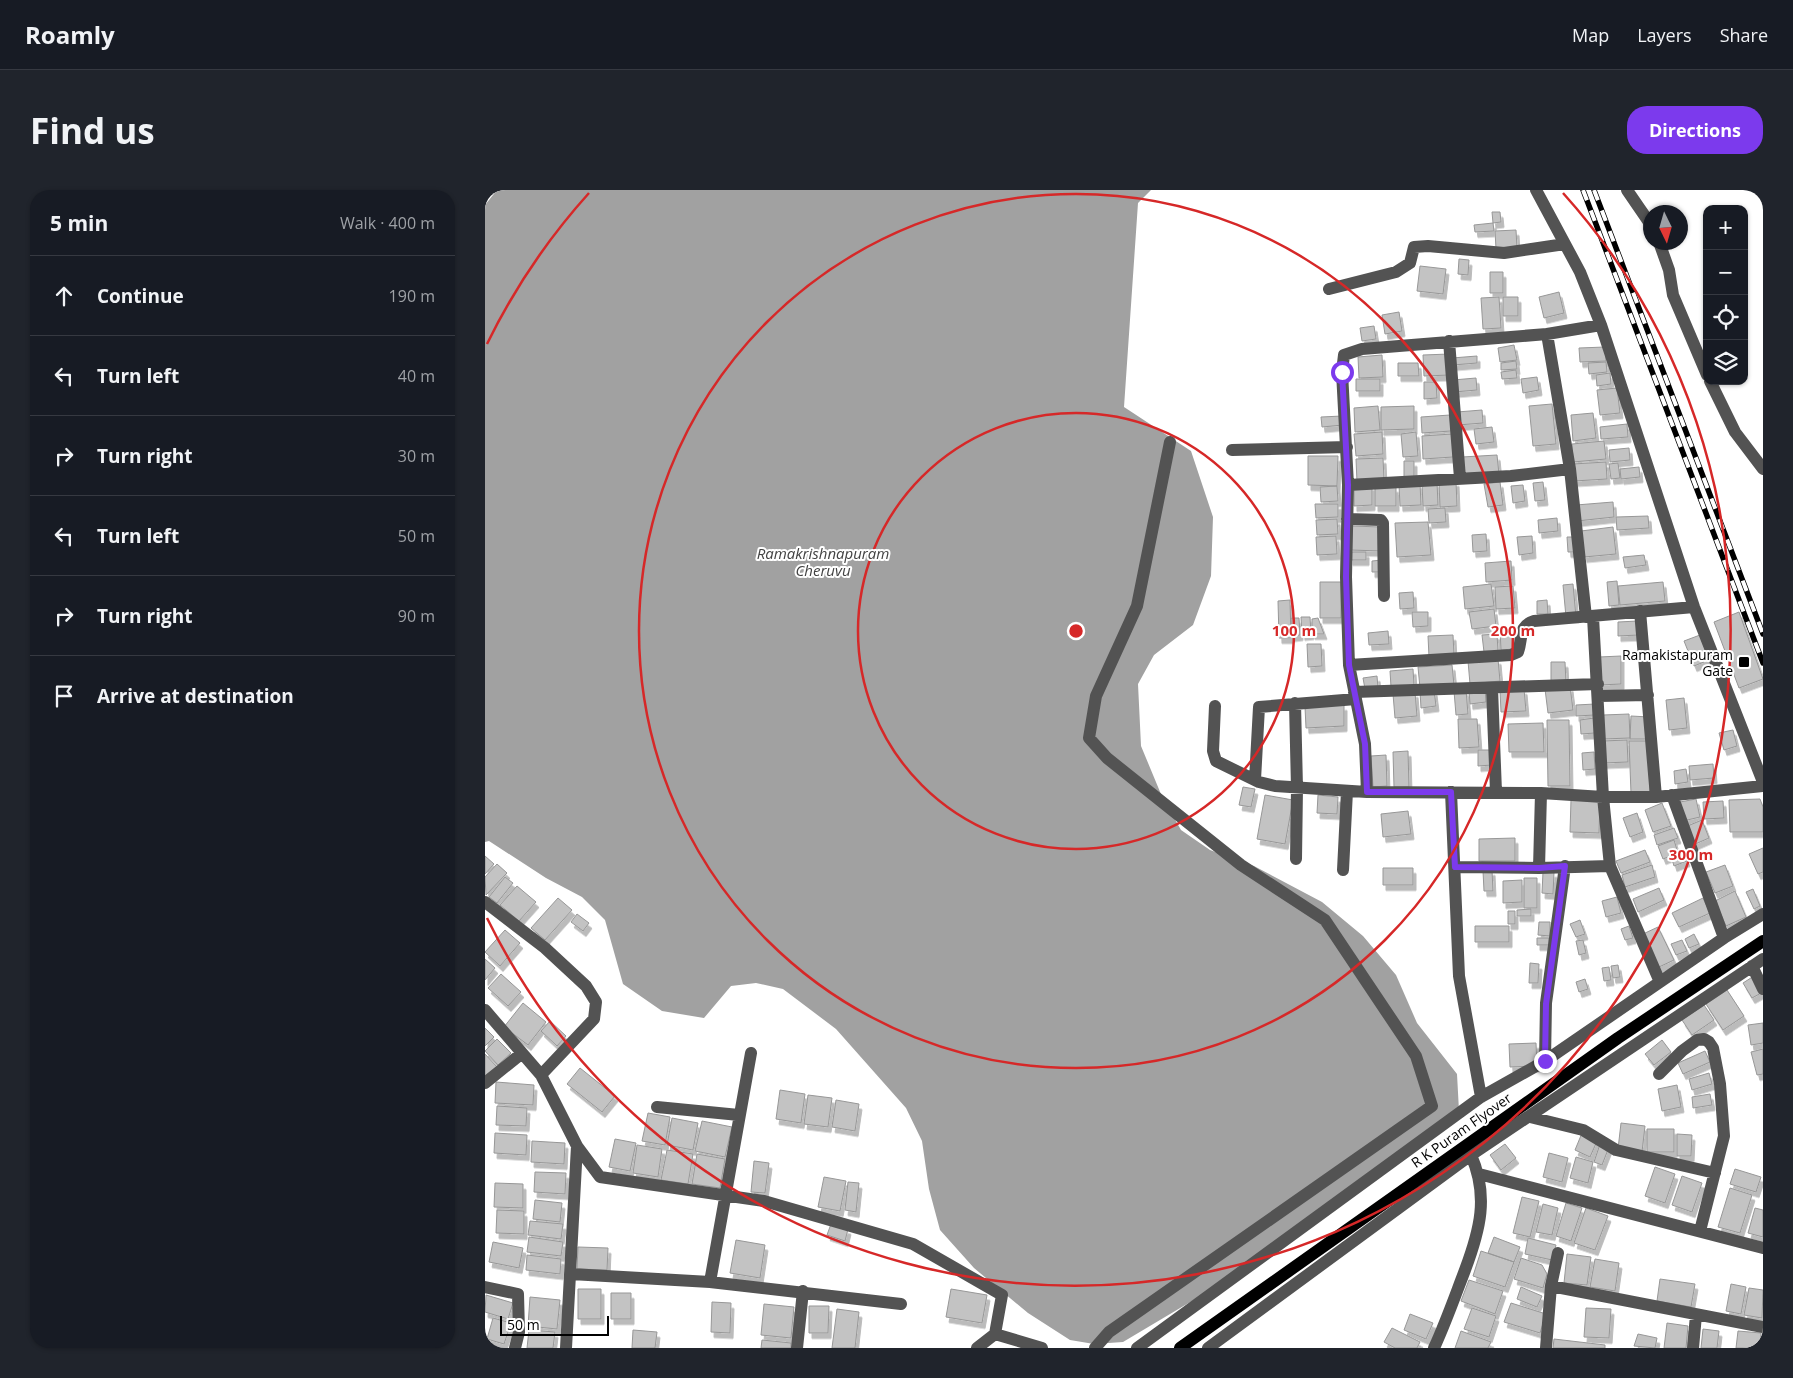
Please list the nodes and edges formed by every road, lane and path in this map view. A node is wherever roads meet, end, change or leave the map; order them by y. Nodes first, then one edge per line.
1 (1536, 190) edge
2 (1627, 190) edge
3 (1643, 213) edge
4 (1565, 244) junction
5 (1662, 250) edge
6 (1329, 289) dead end
7 (1601, 325) junction
8 (1547, 334) junction
9 (1449, 341) junction
10 (1703, 366) edge
11 (1712, 385) edge
12 (1171, 442) dead end
13 (1347, 447) junction
14 (1232, 450) dead end
15 (1570, 469) junction
16 (1763, 470) edge
17 (1460, 478) junction
18 (1348, 485) junction
19 (1347, 519) junction
20 (1384, 596) dead end
21 (1694, 608) junction
22 (1640, 611) junction
23 (1589, 617) junction
24 (1349, 665) junction
25 (1491, 688) junction
26 (1599, 690) junction
27 (1648, 694) junction
28 (1355, 696) junction
29 (1295, 703) junction
30 (1215, 706) dead end
31 (1255, 780) junction
32 (1763, 782) edge
33 (1763, 786) edge
34 (1297, 788) junction
35 (1347, 790) junction
36 (1367, 792) junction
37 (1451, 792) junction
38 (1497, 792) junction
39 (1541, 792) junction
40 (1672, 795) junction
41 (1603, 797) junction
42 (1655, 797) junction
43 (1296, 859) dead end
44 (1565, 866) junction
45 (1610, 866) junction
46 (1455, 867) junction
47 (1539, 868) junction
48 (1343, 870) dead end
49 (486, 905) edge
50 (1763, 914) edge
51 (1724, 938) junction
52 (1763, 941) edge
53 (1763, 959) edge
54 (1752, 966) junction
55 (1660, 982) junction
56 (1763, 989) edge
57 (485, 1010) edge
58 (751, 1053) dead end
59 (521, 1054) junction
60 (1545, 1061) junction
61 (1659, 1074) dead end
62 (541, 1075) junction
63 (485, 1083) edge
64 (1481, 1097) junction
65 (1432, 1106) junction
66 (657, 1107) dead end
67 (739, 1115) junction
68 (1530, 1117) junction
69 (1443, 1125) junction
70 (577, 1146) junction
71 (1471, 1155) junction
72 (1715, 1173) junction
73 (1479, 1174) junction
74 (724, 1195) junction
75 (1700, 1231) junction
76 (1763, 1248) edge
77 (1558, 1253) dead end
78 (571, 1274) junction
79 (710, 1282) junction
80 (1551, 1286) junction
81 (485, 1287) edge
82 (803, 1291) junction
83 (901, 1304) dead end
84 (1695, 1315) junction
85 (1763, 1327) edge
86 (995, 1334) junction
87 (515, 1348) edge
88 (566, 1348) edge
89 (797, 1348) edge
90 (977, 1348) edge
91 (1042, 1348) edge
92 (1095, 1348) edge
93 (1137, 1348) edge
94 (1180, 1348) edge
95 (1208, 1348) edge
96 (1434, 1348) edge
97 (1546, 1348) edge
98 (1693, 1348) edge

1 - 4 street
2 - 3 street
4 - 6 street
4 - 7 street
5 - 10 street
7 - 8 street
7 - 21 street
8 - 9 street
8 - 15 street
9 - 13 street
9 - 17 street
11 - 16 street
12 - 65 street
13 - 14 street
13 - 18 street
15 - 17 street
15 - 23 street
17 - 18 street
18 - 19 street
19 - 20 street
19 - 24 street
21 - 22 street
21 - 32 street
22 - 23 street
22 - 27 street
23 - 24 street
23 - 26 street
24 - 28 street
25 - 26 street
25 - 28 street
25 - 38 street
26 - 27 street
26 - 41 street
27 - 42 street
28 - 29 street
28 - 36 street
29 - 31 street
29 - 34 street
30 - 31 street
31 - 34 street
33 - 40 street
34 - 35 street
34 - 43 street
35 - 36 street
35 - 48 street
36 - 37 street
37 - 38 street
37 - 46 street
38 - 39 street
39 - 41 street
39 - 47 street
40 - 42 street
40 - 51 street
41 - 42 street
41 - 45 street
44 - 45 street
44 - 47 street
44 - 60 street
45 - 55 street
46 - 47 street
46 - 64 street
49 - 62 street
50 - 51 street
51 - 55 street
52 - 94 main road, R K Puram Flyover
53 - 54 street
54 - 56 street
54 - 68 street
55 - 60 street
57 - 59 street
58 - 67 street
59 - 62 street
59 - 63 street
60 - 64 street
61 - 72 street
62 - 70 street
64 - 69 street
65 - 69 street
65 - 92 street
66 - 67 street
67 - 74 street
68 - 71 street
68 - 72 street
69 - 93 street
70 - 74 street
70 - 78 street
71 - 73 street
71 - 95 street
72 - 75 street
73 - 75 street
73 - 96 street
74 - 79 street
74 - 86 street
75 - 76 street
77 - 80 street
78 - 79 street
78 - 88 street
79 - 82 street
80 - 84 street
80 - 97 street
81 - 87 street
82 - 83 street
82 - 89 street
84 - 85 street
84 - 98 street
86 - 90 street
86 - 91 street

